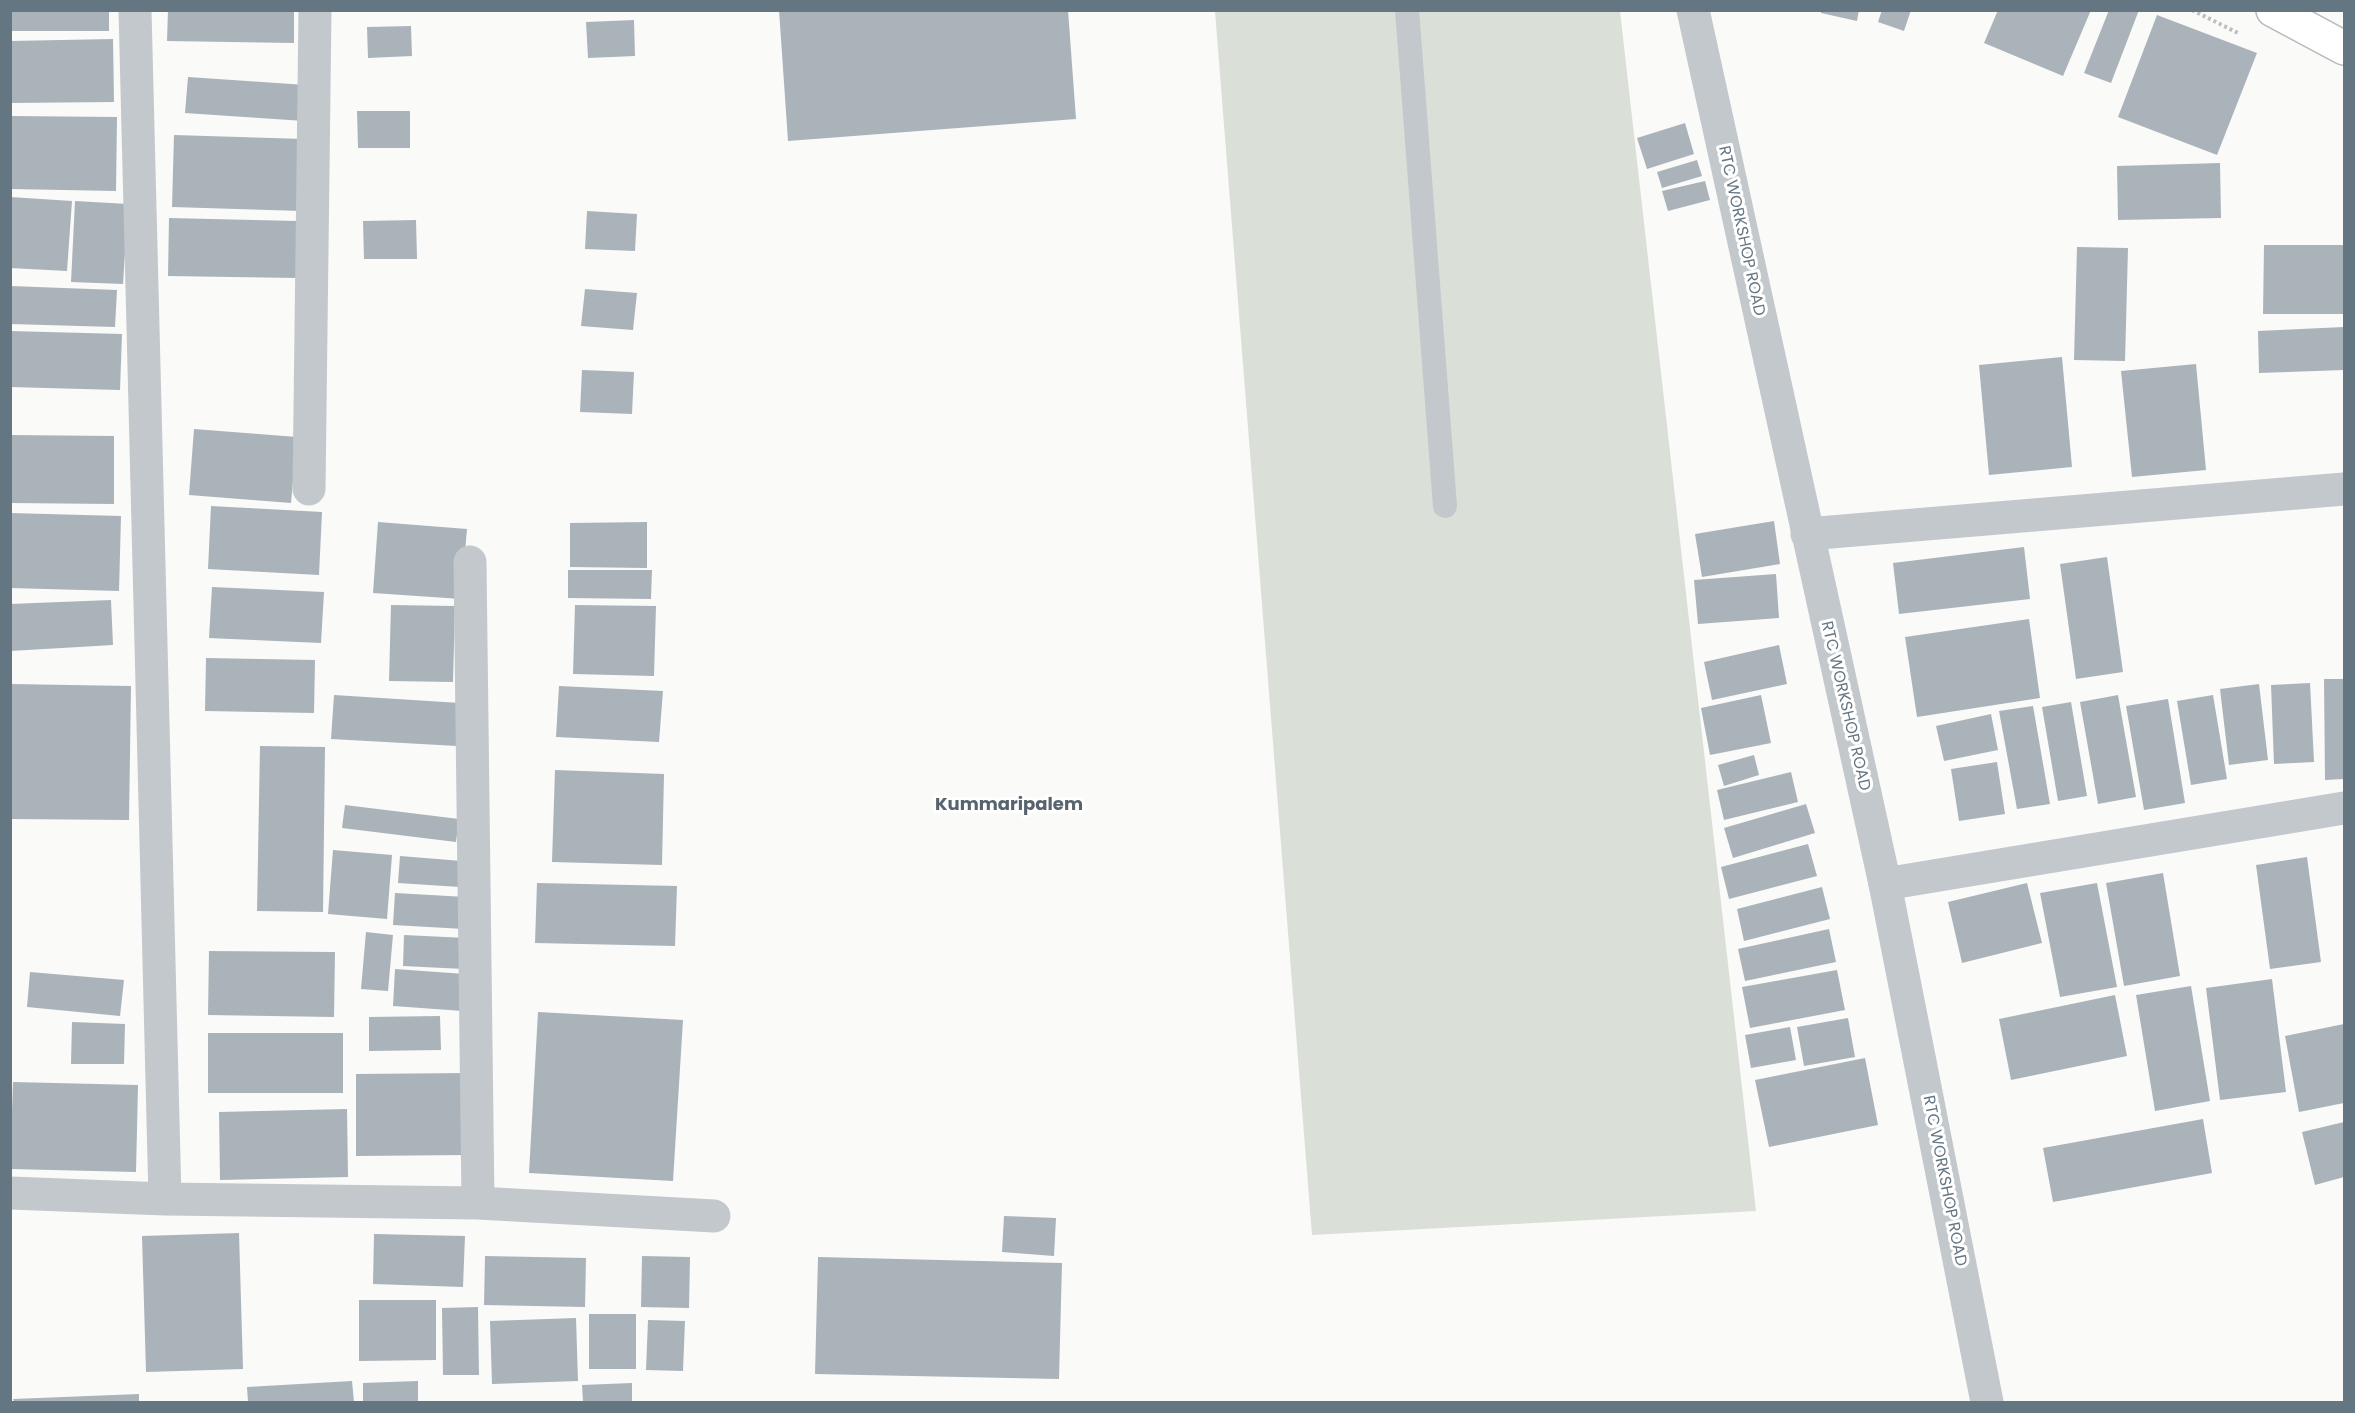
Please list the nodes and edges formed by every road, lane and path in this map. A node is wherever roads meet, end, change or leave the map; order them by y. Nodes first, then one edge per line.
1 (135, 10) edge
2 (315, 10) edge
3 (1407, 10) edge
4 (1693, 10) edge
5 (2273, 10) edge
6 (2344, 48) edge
7 (309, 489) dead end
8 (2344, 489) edge
9 (1445, 506) dead end
10 (1807, 534) junction
11 (470, 562) dead end
12 (2344, 808) edge
13 (1885, 884) junction
14 (10, 1192) edge
15 (165, 1198) junction
16 (478, 1203) junction
17 (714, 1216) dead end
18 (1987, 1402) edge

1 - 15 street
2 - 7 street
3 - 9 lane
4 - 10 street, RTC WORKSHOP ROAD
5 - 6 main road
8 - 10 street
10 - 13 street, RTC WORKSHOP ROAD
11 - 16 street
12 - 13 street
13 - 18 street, RTC WORKSHOP ROAD
14 - 15 street
15 - 16 street
16 - 17 street

